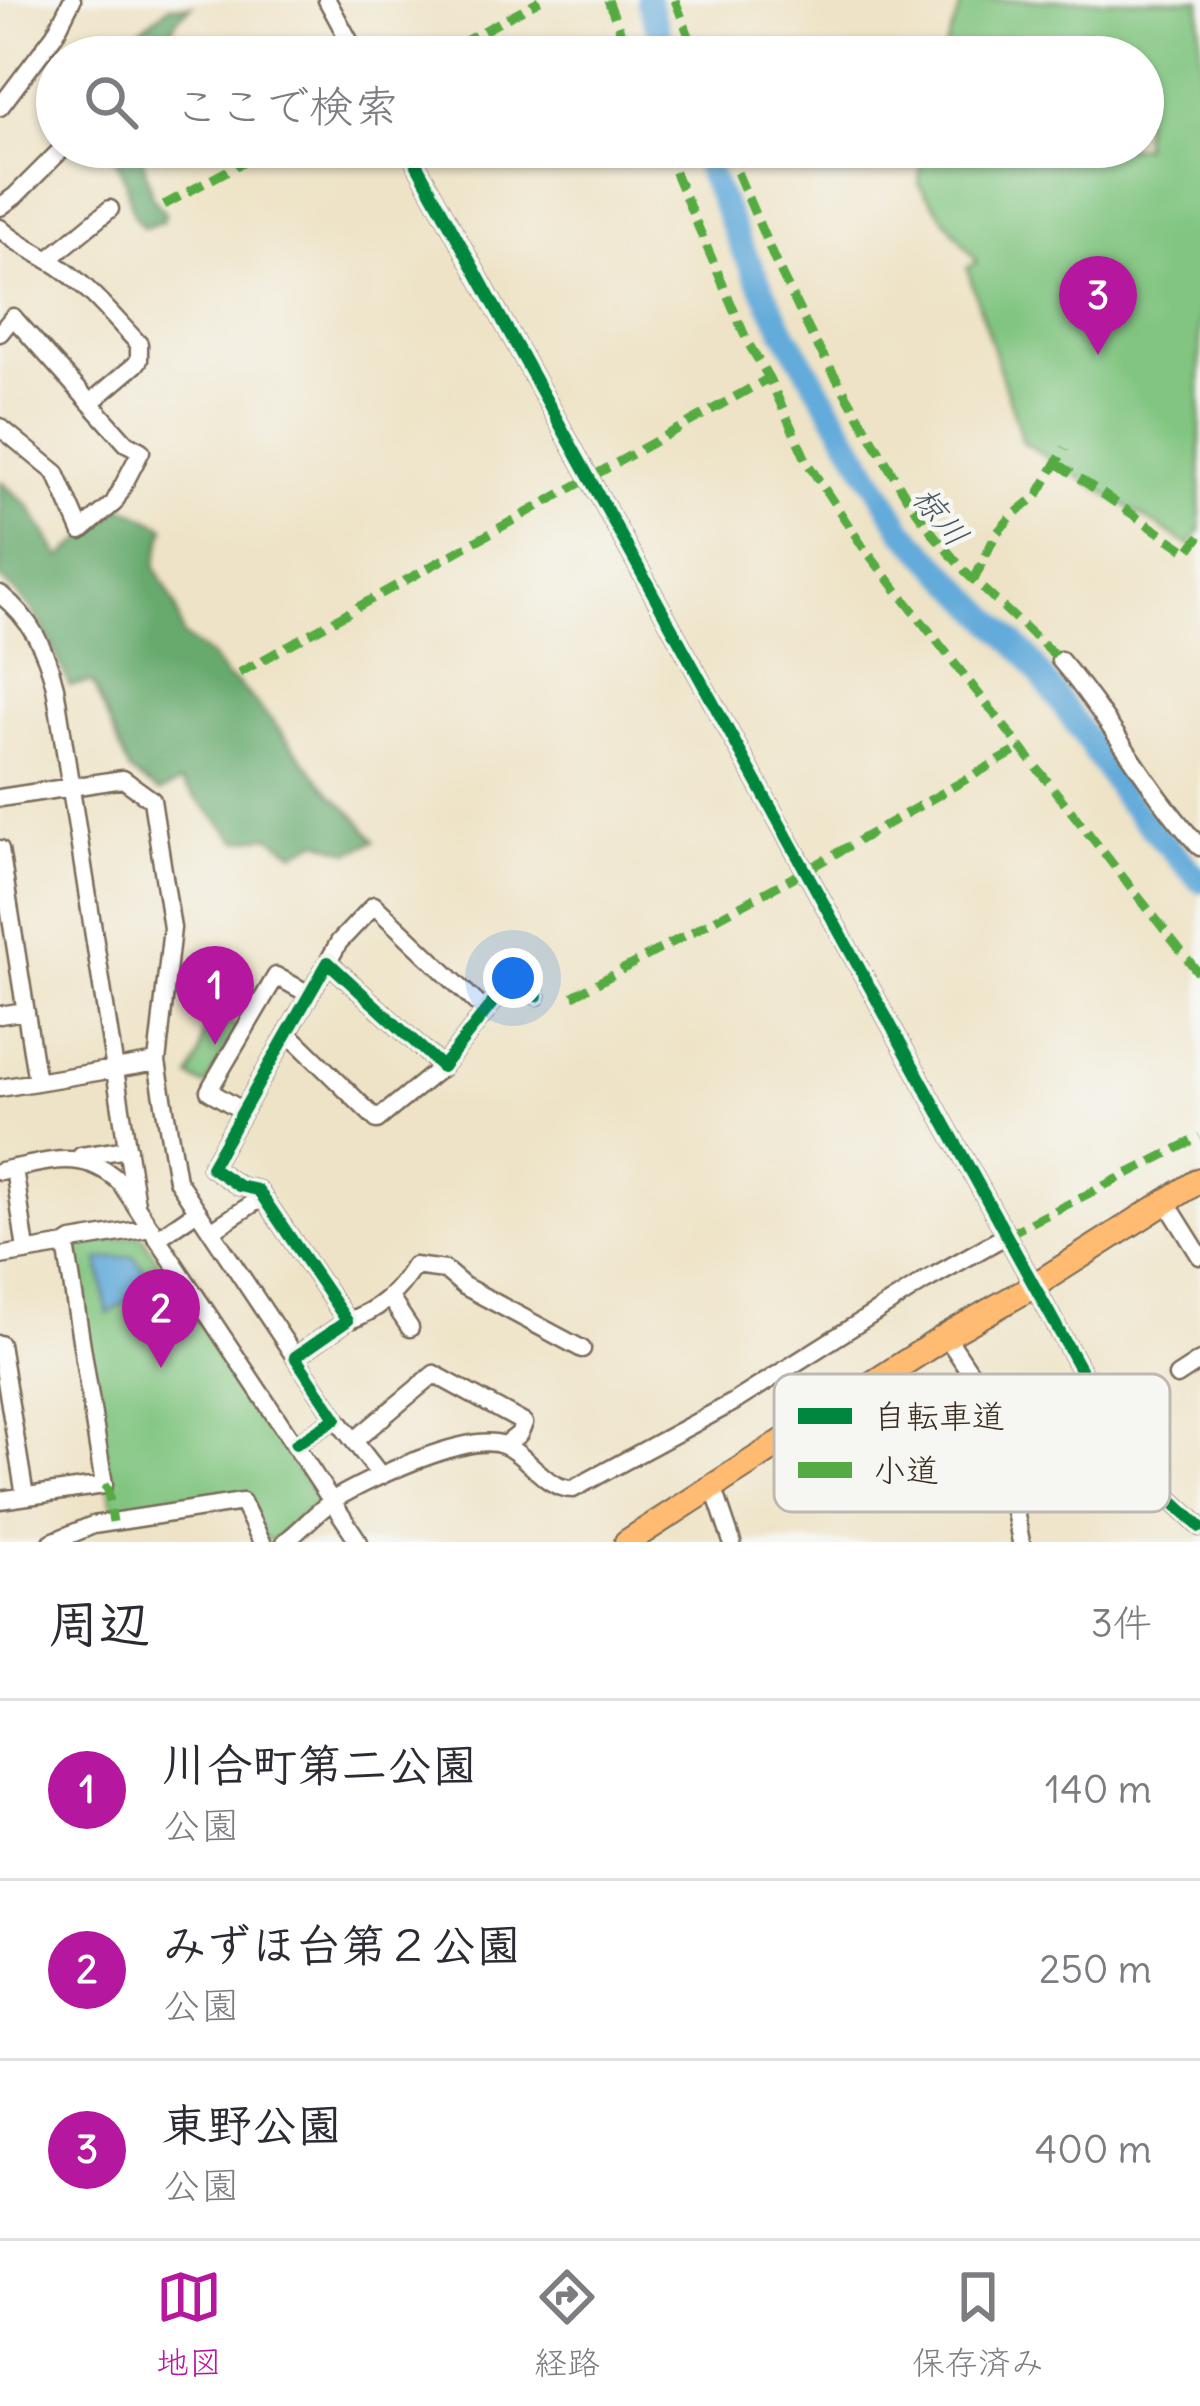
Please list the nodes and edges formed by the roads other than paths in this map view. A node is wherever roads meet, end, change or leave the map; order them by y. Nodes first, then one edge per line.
1 (72, 0) edge
2 (326, 0) edge
3 (54, 36) edge
4 (346, 36) edge
5 (36, 60) edge
6 (0, 107) edge
7 (43, 168) edge
8 (419, 168) edge
9 (0, 206) edge
10 (110, 209) dead end
11 (0, 228) edge
12 (48, 260) junction
13 (0, 333) edge
14 (90, 403) junction
15 (0, 427) edge
16 (0, 594) edge
17 (1060, 660) dead end
18 (69, 788) junction
19 (0, 798) edge
20 (1200, 847) edge
21 (0, 849) edge
22 (2, 870) edge
23 (7, 941) edge
24 (328, 962) junction
25 (309, 994) junction
26 (537, 996) dead end
27 (25, 1011) junction
28 (485, 1011) junction
29 (0, 1015) edge
30 (288, 1033) junction
31 (157, 1062) junction
32 (442, 1067) junction
33 (115, 1069) junction
34 (37, 1082) junction
35 (0, 1088) edge
36 (243, 1111) junction
37 (128, 1149) junction
38 (61, 1159) junction
39 (7, 1170) edge
40 (1200, 1180) edge
41 (263, 1197) junction
42 (1165, 1200) junction
43 (136, 1204) junction
44 (197, 1211) junction
45 (211, 1231) junction
46 (155, 1233) junction
47 (1007, 1235) junction
48 (66, 1245) junction
49 (26, 1250) junction
50 (0, 1256) edge
51 (1200, 1256) edge
52 (1035, 1285) junction
53 (390, 1298) junction
54 (347, 1321) junction
55 (410, 1328) dead end
56 (946, 1336) junction
57 (0, 1343) edge
58 (582, 1349) dead end
59 (296, 1357) junction
60 (1200, 1361) edge
61 (778, 1374) edge
62 (887, 1374) edge
63 (971, 1374) edge
64 (1084, 1374) edge
65 (1177, 1376) dead end
66 (774, 1377) edge
67 (336, 1418) junction
68 (355, 1440) junction
69 (296, 1444) junction
70 (505, 1445) junction
71 (774, 1447) edge
72 (381, 1476) junction
73 (713, 1486) junction
74 (25, 1496) junction
75 (1170, 1499) edge
76 (0, 1500) edge
77 (332, 1501) junction
78 (1015, 1512) edge
79 (1200, 1527) edge
80 (52, 1542) edge
81 (262, 1542) edge
82 (285, 1542) edge
83 (359, 1542) edge
84 (627, 1542) edge
85 (732, 1542) edge
86 (1021, 1542) edge

1 - 3 street
2 - 4 street
5 - 6 street
7 - 9 street
8 - 47 street
10 - 12 street
11 - 12 street
12 - 14 street
13 - 14 street
14 - 15 street
16 - 18 street
17 - 20 street
18 - 19 street
18 - 31 street
18 - 33 street
21 - 22 street
22 - 23 street
23 - 27 street
24 - 25 street
24 - 28 street
24 - 32 street
25 - 30 street
25 - 36 street
26 - 28 street
27 - 29 street
27 - 34 street
28 - 32 street
30 - 32 street
30 - 36 street
31 - 33 street
31 - 44 street
33 - 34 street
33 - 37 street
34 - 35 street
36 - 41 street
37 - 38 street
37 - 43 street
38 - 39 street
38 - 43 street
39 - 49 street
40 - 42 highway
41 - 45 street
41 - 54 street
42 - 51 street
42 - 52 highway
43 - 46 street
44 - 45 street
44 - 46 street
45 - 59 street
46 - 48 street
46 - 69 street
47 - 52 street
47 - 61 street
48 - 49 street
48 - 74 street
49 - 50 street
52 - 56 highway
52 - 64 street
53 - 54 street
53 - 55 street
53 - 58 street
54 - 59 street
56 - 62 highway
56 - 63 street
57 - 74 street
59 - 67 street
60 - 65 street
66 - 70 street
67 - 68 street
67 - 69 street
68 - 70 street
68 - 72 street
69 - 77 street
70 - 72 street
71 - 73 highway
72 - 77 street
73 - 84 highway
73 - 85 street
74 - 76 street
75 - 79 street
77 - 82 street
77 - 83 street
78 - 86 street
80 - 81 street

